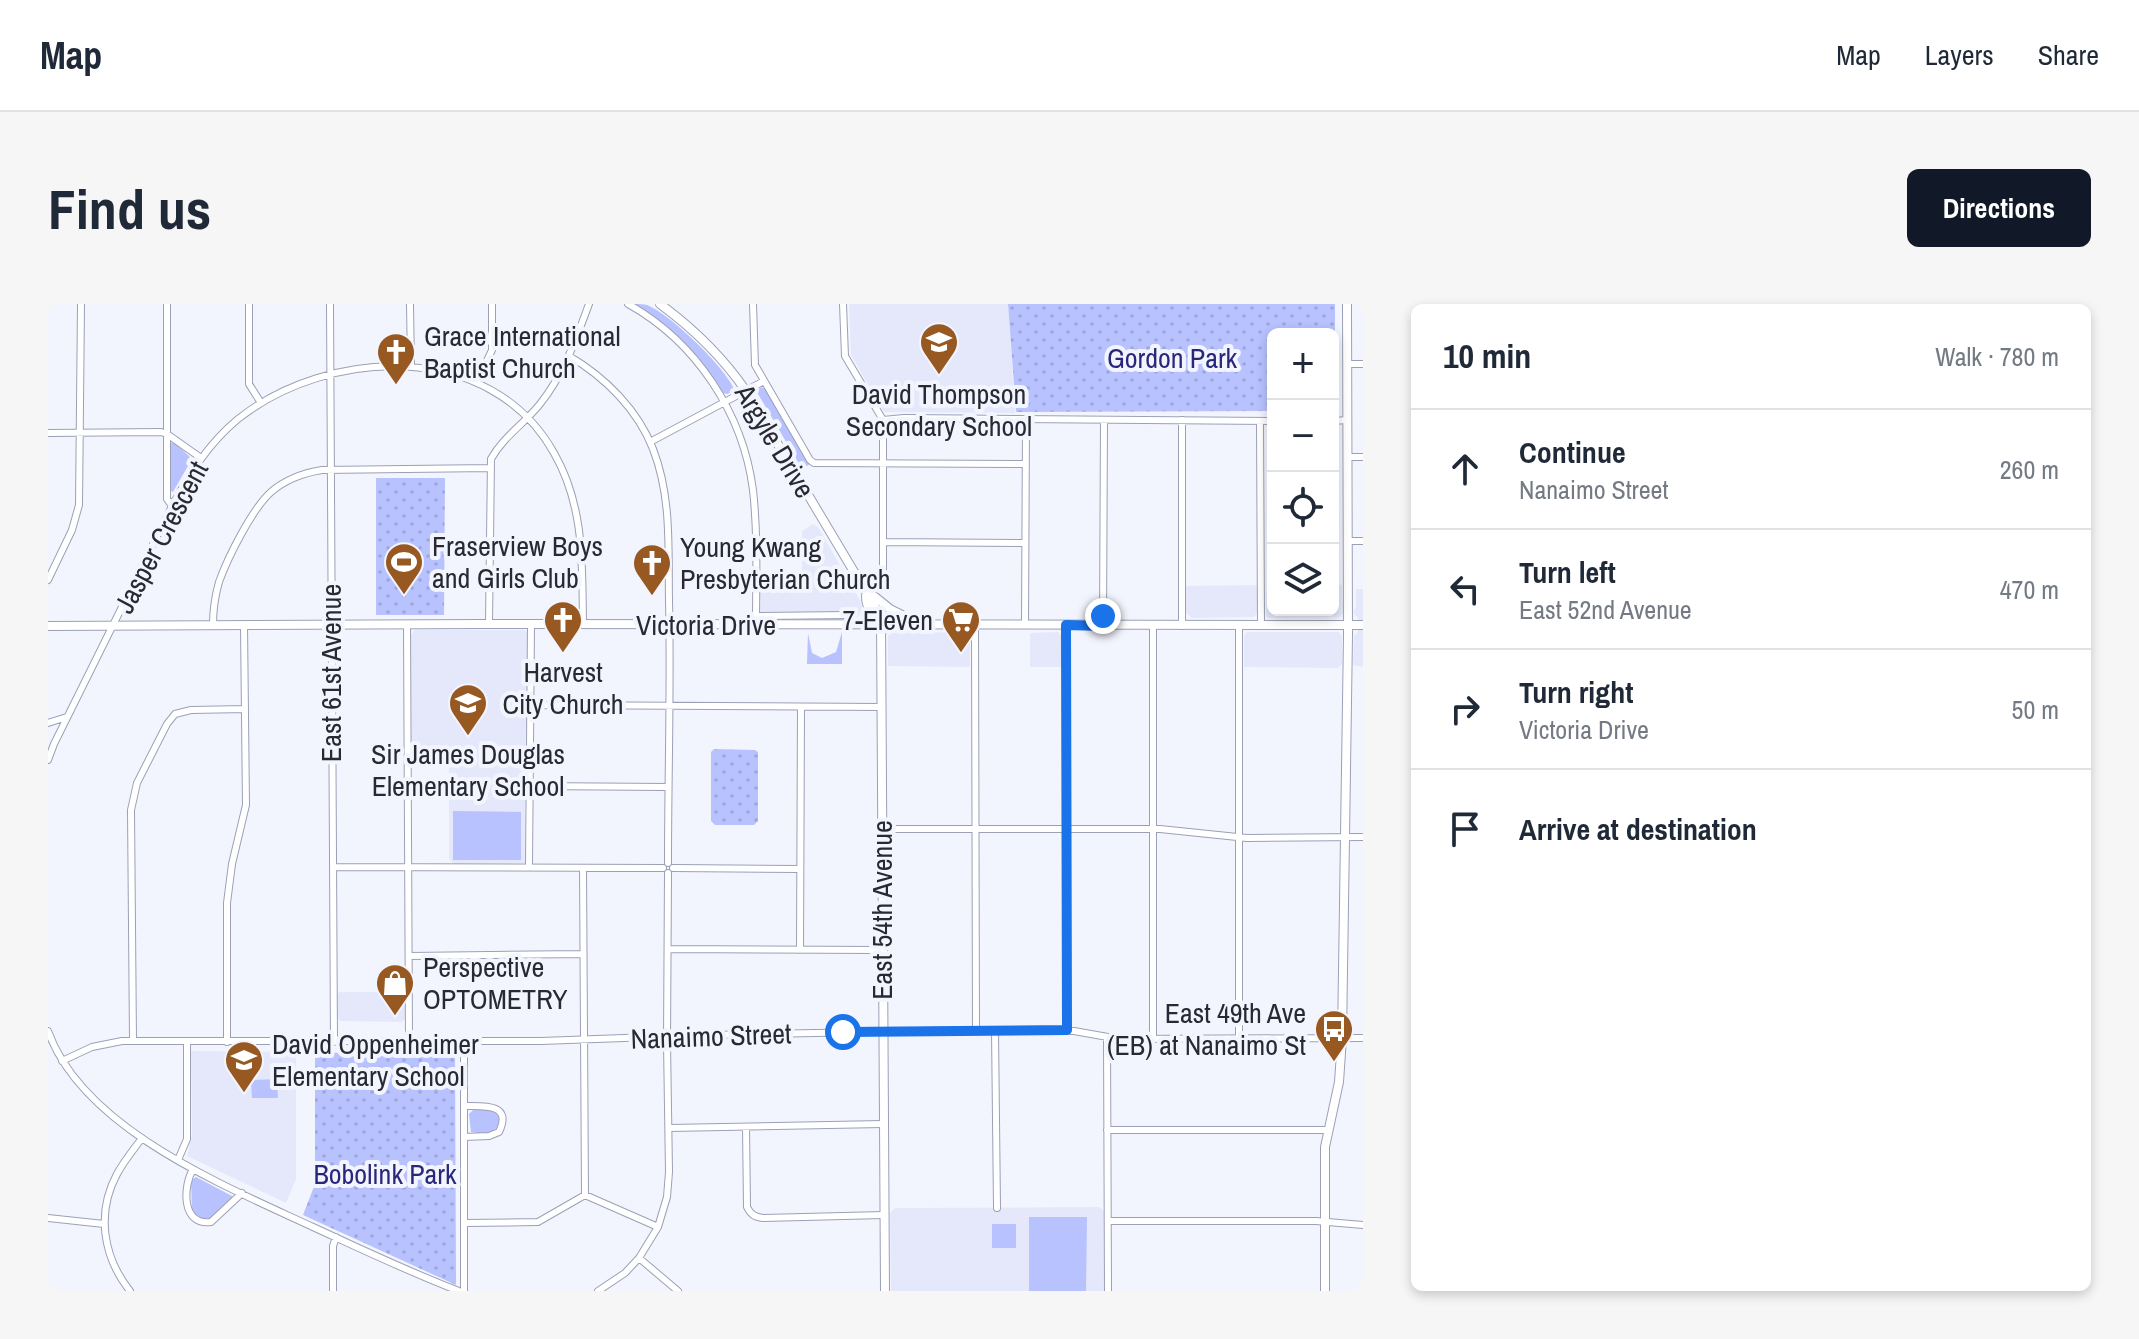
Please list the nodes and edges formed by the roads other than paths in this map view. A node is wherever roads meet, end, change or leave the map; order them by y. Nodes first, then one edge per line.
1 (81, 304) edge
2 (167, 304) edge
3 (249, 304) edge
4 (330, 304) edge
5 (410, 304) edge
6 (492, 304) edge
7 (589, 304) edge
8 (628, 304) edge
9 (660, 304) edge
10 (753, 304) edge
11 (843, 304) edge
12 (1347, 304) edge
13 (569, 356) junction
14 (1347, 364) junction
15 (1363, 364) edge
16 (411, 367) junction
17 (331, 373) junction
18 (764, 381) junction
19 (477, 382) junction
20 (746, 391) junction
21 (724, 402) junction
22 (261, 403) junction
23 (527, 418) junction
24 (883, 420) junction
25 (1026, 420) junction
26 (1104, 420) junction
27 (1182, 420) junction
28 (1347, 420) junction
29 (1260, 421) junction
30 (1267, 421) edge
31 (1339, 421) edge
32 (48, 433) edge
33 (80, 433) junction
34 (167, 434) junction
35 (650, 442) junction
36 (1348, 457) junction
37 (1363, 457) edge
38 (201, 458) junction
39 (883, 464) junction
40 (1026, 464) junction
41 (490, 468) junction
42 (331, 470) junction
43 (172, 506) junction
44 (1348, 541) junction
45 (1363, 541) edge
46 (883, 542) junction
47 (1025, 543) junction
48 (48, 580) edge
49 (883, 582) dead end
50 (861, 586) junction
51 (867, 600) junction
52 (847, 615) dead end
53 (756, 620) junction
54 (810, 620) junction
55 (489, 624) junction
56 (531, 624) junction
57 (583, 624) junction
58 (670, 624) junction
59 (213, 625) junction
60 (244, 625) junction
61 (331, 625) junction
62 (407, 625) junction
63 (857, 625) junction
64 (880, 625) junction
65 (915, 625) junction
66 (975, 625) junction
67 (1025, 625) junction
68 (1066, 625) junction
69 (1348, 625) junction
70 (1363, 625) edge
71 (48, 626) edge
72 (113, 626) junction
73 (1103, 626) junction
74 (1153, 626) junction
75 (1182, 626) junction
76 (1239, 626) junction
77 (1261, 626) junction
78 (531, 705) junction
79 (669, 706) junction
80 (801, 707) junction
81 (881, 707) junction
82 (245, 709) junction
83 (67, 717) junction
84 (48, 723) edge
85 (48, 760) edge
86 (530, 786) junction
87 (668, 787) junction
88 (881, 829) junction
89 (975, 829) junction
90 (1067, 829) junction
91 (1153, 829) junction
92 (1240, 837) junction
93 (1345, 837) junction
94 (1363, 837) edge
95 (333, 867) junction
96 (409, 867) junction
97 (529, 867) junction
98 (583, 868) junction
99 (668, 868) junction
100 (800, 869) junction
101 (668, 949) junction
102 (800, 950) junction
103 (882, 950) junction
104 (583, 954) junction
105 (409, 956) junction
106 (976, 1030) junction
107 (995, 1030) junction
108 (1067, 1030) junction
109 (48, 1031) edge
110 (882, 1032) junction
111 (667, 1036) junction
112 (1107, 1037) junction
113 (1153, 1038) junction
114 (1239, 1038) junction
115 (1342, 1038) junction
116 (1363, 1038) edge
117 (584, 1039) junction
118 (133, 1041) junction
119 (464, 1041) junction
120 (187, 1042) junction
121 (227, 1042) junction
122 (334, 1042) junction
123 (409, 1042) junction
124 (62, 1061) junction
125 (464, 1106) junction
126 (883, 1124) junction
127 (746, 1127) junction
128 (669, 1128) junction
129 (1107, 1130) junction
130 (1328, 1130) junction
131 (464, 1137) junction
132 (142, 1138) junction
133 (178, 1160) junction
134 (193, 1169) junction
135 (242, 1193) junction
136 (585, 1195) junction
137 (997, 1208) dead end
138 (884, 1215) junction
139 (48, 1218) edge
140 (1108, 1221) junction
141 (1325, 1222) junction
142 (464, 1223) junction
143 (104, 1224) junction
144 (1363, 1225) edge
145 (658, 1227) junction
146 (336, 1237) junction
147 (639, 1258) junction
148 (130, 1291) edge
149 (333, 1291) edge
150 (462, 1291) edge
151 (598, 1291) edge
152 (678, 1291) edge
153 (885, 1291) edge
154 (1108, 1291) edge
155 (1325, 1291) edge

1 - 33 street
2 - 34 street
3 - 22 street
4 - 17 street, East 61st Avenue
5 - 16 street
6 - 19 street
7 - 13 street
8 - 21 street
9 - 20 street, Argyle Drive
10 - 18 street
11 - 24 street
12 - 14 street
13 - 23 street
13 - 35 street
14 - 15 street
14 - 28 street
16 - 17 street, Jasper Crescent
16 - 19 street, Jasper Crescent
17 - 22 street, Jasper Crescent
17 - 42 street, East 61st Avenue
18 - 20 street
18 - 39 street
19 - 23 street, Jasper Crescent
20 - 21 street
20 - 50 street, Argyle Drive
21 - 35 street
21 - 53 street
22 - 38 street, Jasper Crescent
23 - 41 street
23 - 57 street, Jasper Crescent
24 - 25 street
24 - 39 street
25 - 26 street
25 - 40 street
26 - 27 street
26 - 73 street
27 - 29 street
27 - 75 street
28 - 31 street
28 - 36 street
29 - 30 street
29 - 77 street
32 - 33 street
33 - 34 street
33 - 48 street
34 - 38 street
34 - 43 street
35 - 58 street
36 - 37 street
36 - 44 street
38 - 43 street, Jasper Crescent
39 - 40 street
39 - 46 street
40 - 47 street
41 - 42 street
41 - 55 street
42 - 59 street
42 - 61 street, East 61st Avenue
43 - 72 street, Jasper Crescent
44 - 45 street
44 - 69 street
46 - 47 street
46 - 49 street
47 - 67 street
50 - 51 street, Argyle Drive
50 - 65 street
51 - 63 street
51 - 64 street, Argyle Drive
52 - 54 street
53 - 54 street, Victoria Drive
53 - 58 street, Victoria Drive
54 - 63 street, Victoria Drive
55 - 56 street, Victoria Drive
55 - 62 street, Victoria Drive
56 - 57 street, Victoria Drive
56 - 78 street
57 - 58 street, Victoria Drive
58 - 79 street
59 - 60 street, Victoria Drive
59 - 72 street, Victoria Drive
60 - 61 street, Victoria Drive
60 - 82 street
61 - 62 street, Victoria Drive
61 - 95 street, East 61st Avenue
62 - 96 street
63 - 64 street, Victoria Drive
64 - 65 street, Victoria Drive
64 - 81 street, East 54th Avenue
65 - 66 street, Victoria Drive
66 - 67 street, Victoria Drive
66 - 89 street
67 - 68 street, Victoria Drive
68 - 73 street, Victoria Drive
68 - 90 street
69 - 70 street, Victoria Drive
69 - 77 street, Victoria Drive
69 - 93 street
71 - 72 street, Victoria Drive
72 - 83 street, Jasper Crescent
73 - 74 street, Victoria Drive
74 - 75 street, Victoria Drive
74 - 91 street
75 - 76 street, Victoria Drive
76 - 77 street, Victoria Drive
76 - 92 street
78 - 79 street
78 - 86 street
79 - 80 street
79 - 87 street
80 - 81 street
80 - 100 street
81 - 88 street, East 54th Avenue
82 - 118 street
82 - 121 street
83 - 84 street
83 - 85 street, Jasper Crescent
86 - 87 street
86 - 97 street
87 - 99 street
88 - 89 street
88 - 103 street, East 54th Avenue
89 - 90 street
89 - 106 street
90 - 91 street
90 - 108 street
91 - 92 street
91 - 113 street
92 - 93 street
92 - 114 street
93 - 94 street
93 - 115 street
95 - 96 street
95 - 122 street, East 61st Avenue
96 - 97 street
96 - 105 street
97 - 98 street
98 - 99 street
98 - 104 street
99 - 100 street
99 - 101 street
100 - 102 street
101 - 102 street
101 - 111 street
102 - 103 street
103 - 110 street, East 54th Avenue
104 - 105 street
104 - 117 street
105 - 123 street
106 - 107 street, Nanaimo Street
106 - 110 street, Nanaimo Street
107 - 108 street, Nanaimo Street
107 - 137 street
108 - 112 street, Nanaimo Street
109 - 124 street
110 - 111 street, Nanaimo Street
110 - 126 street, East 54th Avenue
111 - 117 street, Nanaimo Street
111 - 128 street
112 - 113 street, Nanaimo Street
112 - 129 street
113 - 114 street, Nanaimo Street
114 - 115 street, Nanaimo Street
115 - 116 street, Nanaimo Street
115 - 130 street
117 - 119 street, Nanaimo Street
117 - 136 street
118 - 120 street, Nanaimo Street
118 - 124 street, Nanaimo Street
119 - 123 street, Nanaimo Street
119 - 125 street
120 - 121 street, Nanaimo Street
120 - 133 street
121 - 122 street, Nanaimo Street
122 - 123 street, Nanaimo Street
124 - 132 street
125 - 131 street
125 - 131 street
126 - 127 street
126 - 138 street, East 54th Avenue
127 - 128 street
127 - 138 street
128 - 145 street
129 - 130 street
129 - 140 street
130 - 141 street
131 - 142 street
132 - 133 street
132 - 143 street
133 - 134 street
134 - 135 street
134 - 135 street
135 - 146 street
136 - 142 street
136 - 145 street
138 - 153 street, East 54th Avenue
139 - 143 street
140 - 141 street
140 - 154 street
141 - 144 street
141 - 155 street
142 - 150 street
143 - 148 street
145 - 147 street
146 - 149 street
146 - 150 street
147 - 151 street
147 - 152 street

